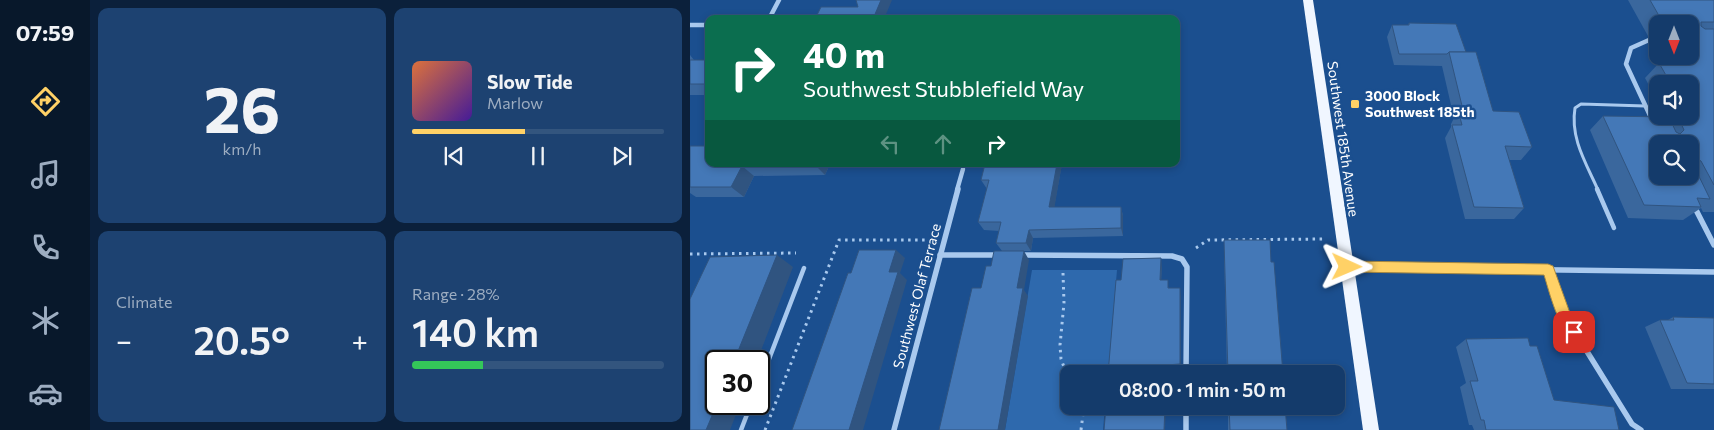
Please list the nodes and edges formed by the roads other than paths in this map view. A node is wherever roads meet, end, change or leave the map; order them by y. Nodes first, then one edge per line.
1 (779, 0) edge
2 (1308, 0) edge
3 (770, 15) edge
4 (690, 25) edge
5 (705, 25) edge
6 (1649, 40) edge
7 (1645, 106) junction
8 (1656, 129) edge
9 (964, 168) dead end
10 (1693, 202) edge
11 (1614, 228) dead end
12 (1714, 245) edge
13 (940, 255) junction
14 (1006, 255) edge
15 (1016, 255) edge
16 (1347, 267) junction
17 (804, 268) road end
18 (1548, 270) junction
19 (1714, 272) edge
20 (770, 356) edge
21 (1186, 365) edge
22 (747, 415) edge
23 (1186, 415) edge
24 (741, 430) edge
25 (894, 430) edge
26 (1186, 430) edge
27 (1371, 430) edge
28 (1641, 430) edge

1 - 3 street
2 - 16 main road, Southwest 185th Avenue
4 - 5 street
6 - 7 street
7 - 8 street
7 - 11 lane
9 - 13 street, Southwest Olaf Terrace
10 - 12 street
13 - 14 street
13 - 25 street, Southwest Olaf Terrace
15 - 21 street
16 - 18 street
16 - 27 main road, Southwest 185th Avenue
17 - 20 lane
18 - 19 street
18 - 28 street
22 - 24 lane
23 - 26 street

